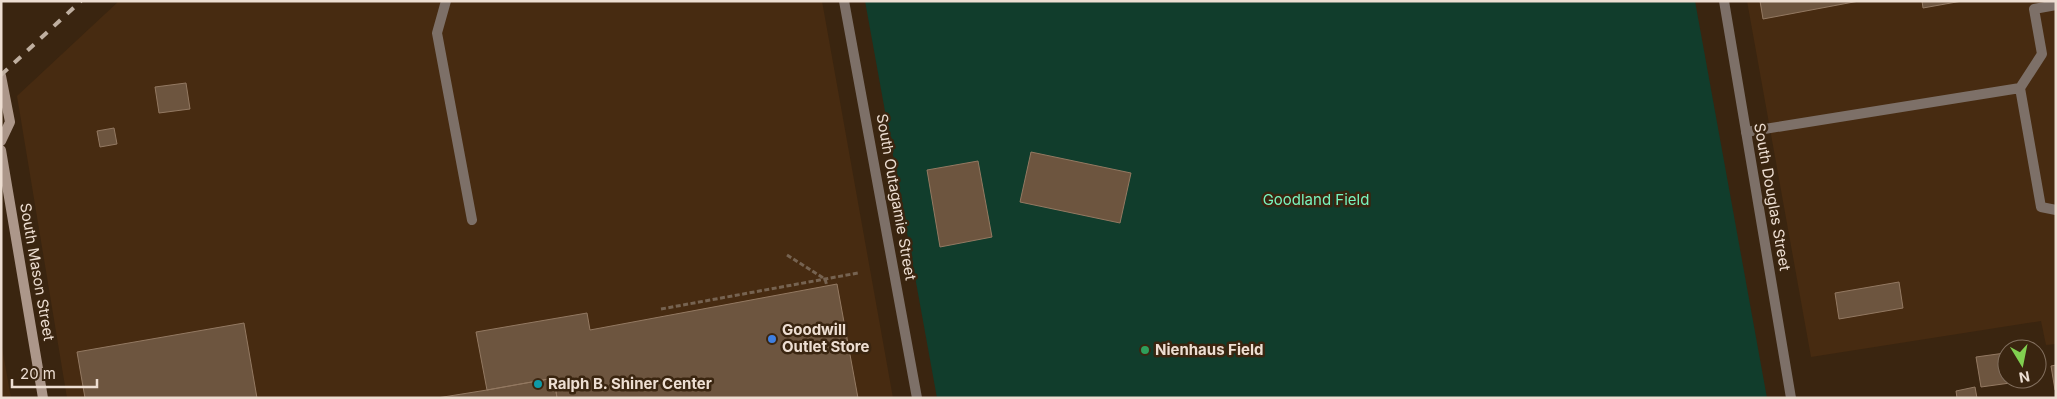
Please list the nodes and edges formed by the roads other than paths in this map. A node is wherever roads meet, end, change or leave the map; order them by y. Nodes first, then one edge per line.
1 (446, 1) edge
2 (844, 1) edge
3 (1724, 1) edge
4 (2056, 5) edge
5 (1, 76) edge
6 (2020, 88) junction
7 (1746, 132) junction
8 (1, 140) edge
9 (1, 150) edge
10 (2056, 210) edge
11 (472, 220) dead end
12 (43, 398) edge
13 (917, 398) edge
14 (1791, 398) edge

1 - 11 street
2 - 13 street, South Outagamie Street
3 - 7 street, South Douglas Street
4 - 6 street
5 - 8 main road
6 - 7 street
6 - 10 street
7 - 14 street, South Douglas Street
9 - 12 main road, South Mason Street

